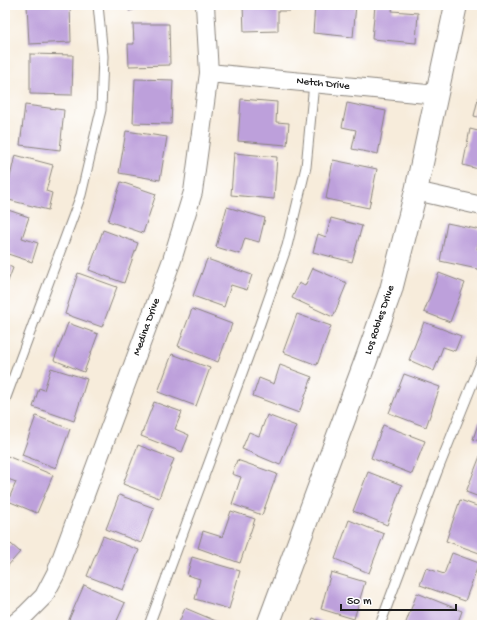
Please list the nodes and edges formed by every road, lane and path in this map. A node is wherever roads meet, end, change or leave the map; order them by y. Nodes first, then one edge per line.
1 (98, 5) edge
2 (205, 5) edge
3 (456, 5) edge
4 (209, 73) junction
5 (314, 83) junction
6 (437, 95) junction
7 (416, 191) junction
8 (482, 206) edge
9 (482, 360) edge
10 (5, 400) edge
11 (13, 625) edge
12 (149, 625) edge
13 (268, 625) edge
14 (380, 625) edge

1 - 10 lane
2 - 4 street, Medina Drive
3 - 6 street, Los Robles Drive
4 - 5 street, Netch Drive
4 - 11 street, Medina Drive
5 - 6 street, Netch Drive
5 - 12 lane
6 - 7 street, Los Robles Drive
7 - 8 street
7 - 13 street, Los Robles Drive
9 - 14 lane

